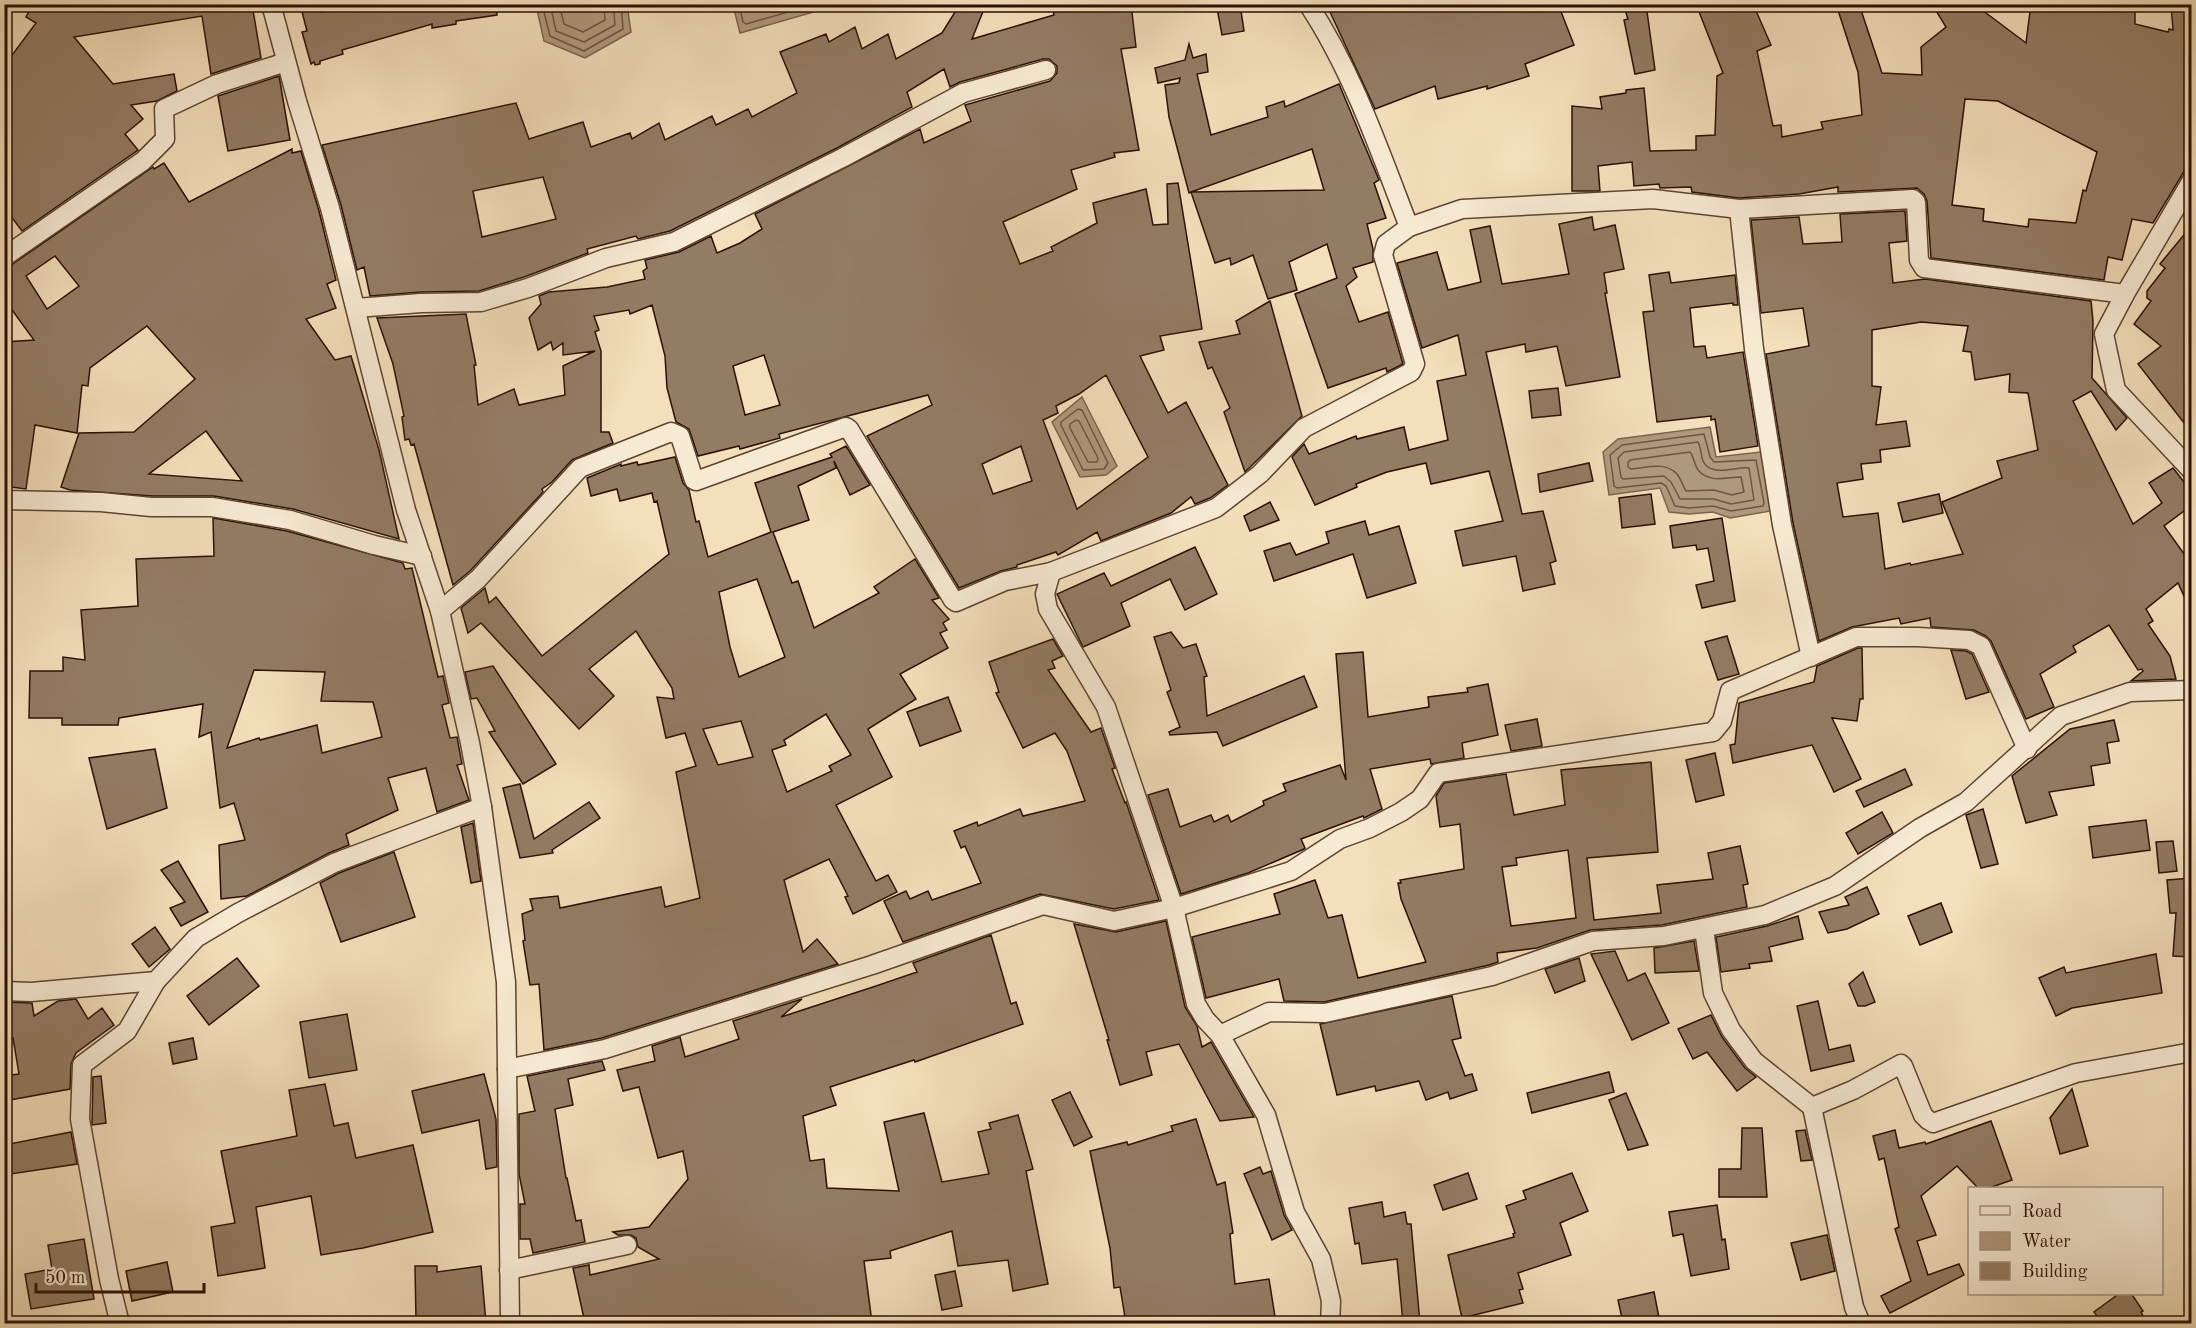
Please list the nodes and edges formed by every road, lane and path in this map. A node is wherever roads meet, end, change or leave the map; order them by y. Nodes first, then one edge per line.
1 (271, 4) edge
2 (1308, 4) edge
3 (286, 62) junction
4 (1046, 70) dead end
5 (2192, 180) edge
6 (1739, 209) junction
7 (1409, 227) junction
8 (4, 258) edge
9 (2125, 294) junction
10 (356, 308) junction
11 (2192, 471) edge
12 (4, 500) edge
13 (422, 556) junction
14 (1051, 572) junction
15 (441, 611) junction
16 (1811, 657) junction
17 (2192, 690) edge
18 (2027, 748) junction
19 (482, 807) junction
20 (1174, 908) junction
21 (1704, 929) junction
22 (156, 981) junction
23 (4, 991) edge
24 (1220, 1035) junction
25 (2192, 1052) edge
26 (507, 1069) junction
27 (1812, 1107) junction
28 (627, 1245) dead end
29 (509, 1270) junction
30 (120, 1323) edge
31 (510, 1323) edge
32 (1330, 1323) edge
33 (1861, 1323) edge

1 - 3 street
2 - 7 street
3 - 8 street
3 - 10 street
4 - 10 street
5 - 9 street
6 - 7 street
6 - 9 street
6 - 16 street
7 - 14 street
9 - 11 street
10 - 13 street
12 - 13 street
13 - 15 street
14 - 15 street
14 - 20 street
15 - 19 street
16 - 18 street
16 - 20 street
17 - 18 street
18 - 21 street
19 - 22 street
19 - 26 street
20 - 24 street
20 - 26 street
21 - 24 street
21 - 27 street
22 - 23 street
22 - 30 street
24 - 32 street
25 - 27 street
26 - 29 street
27 - 33 street
28 - 29 street
29 - 31 street

